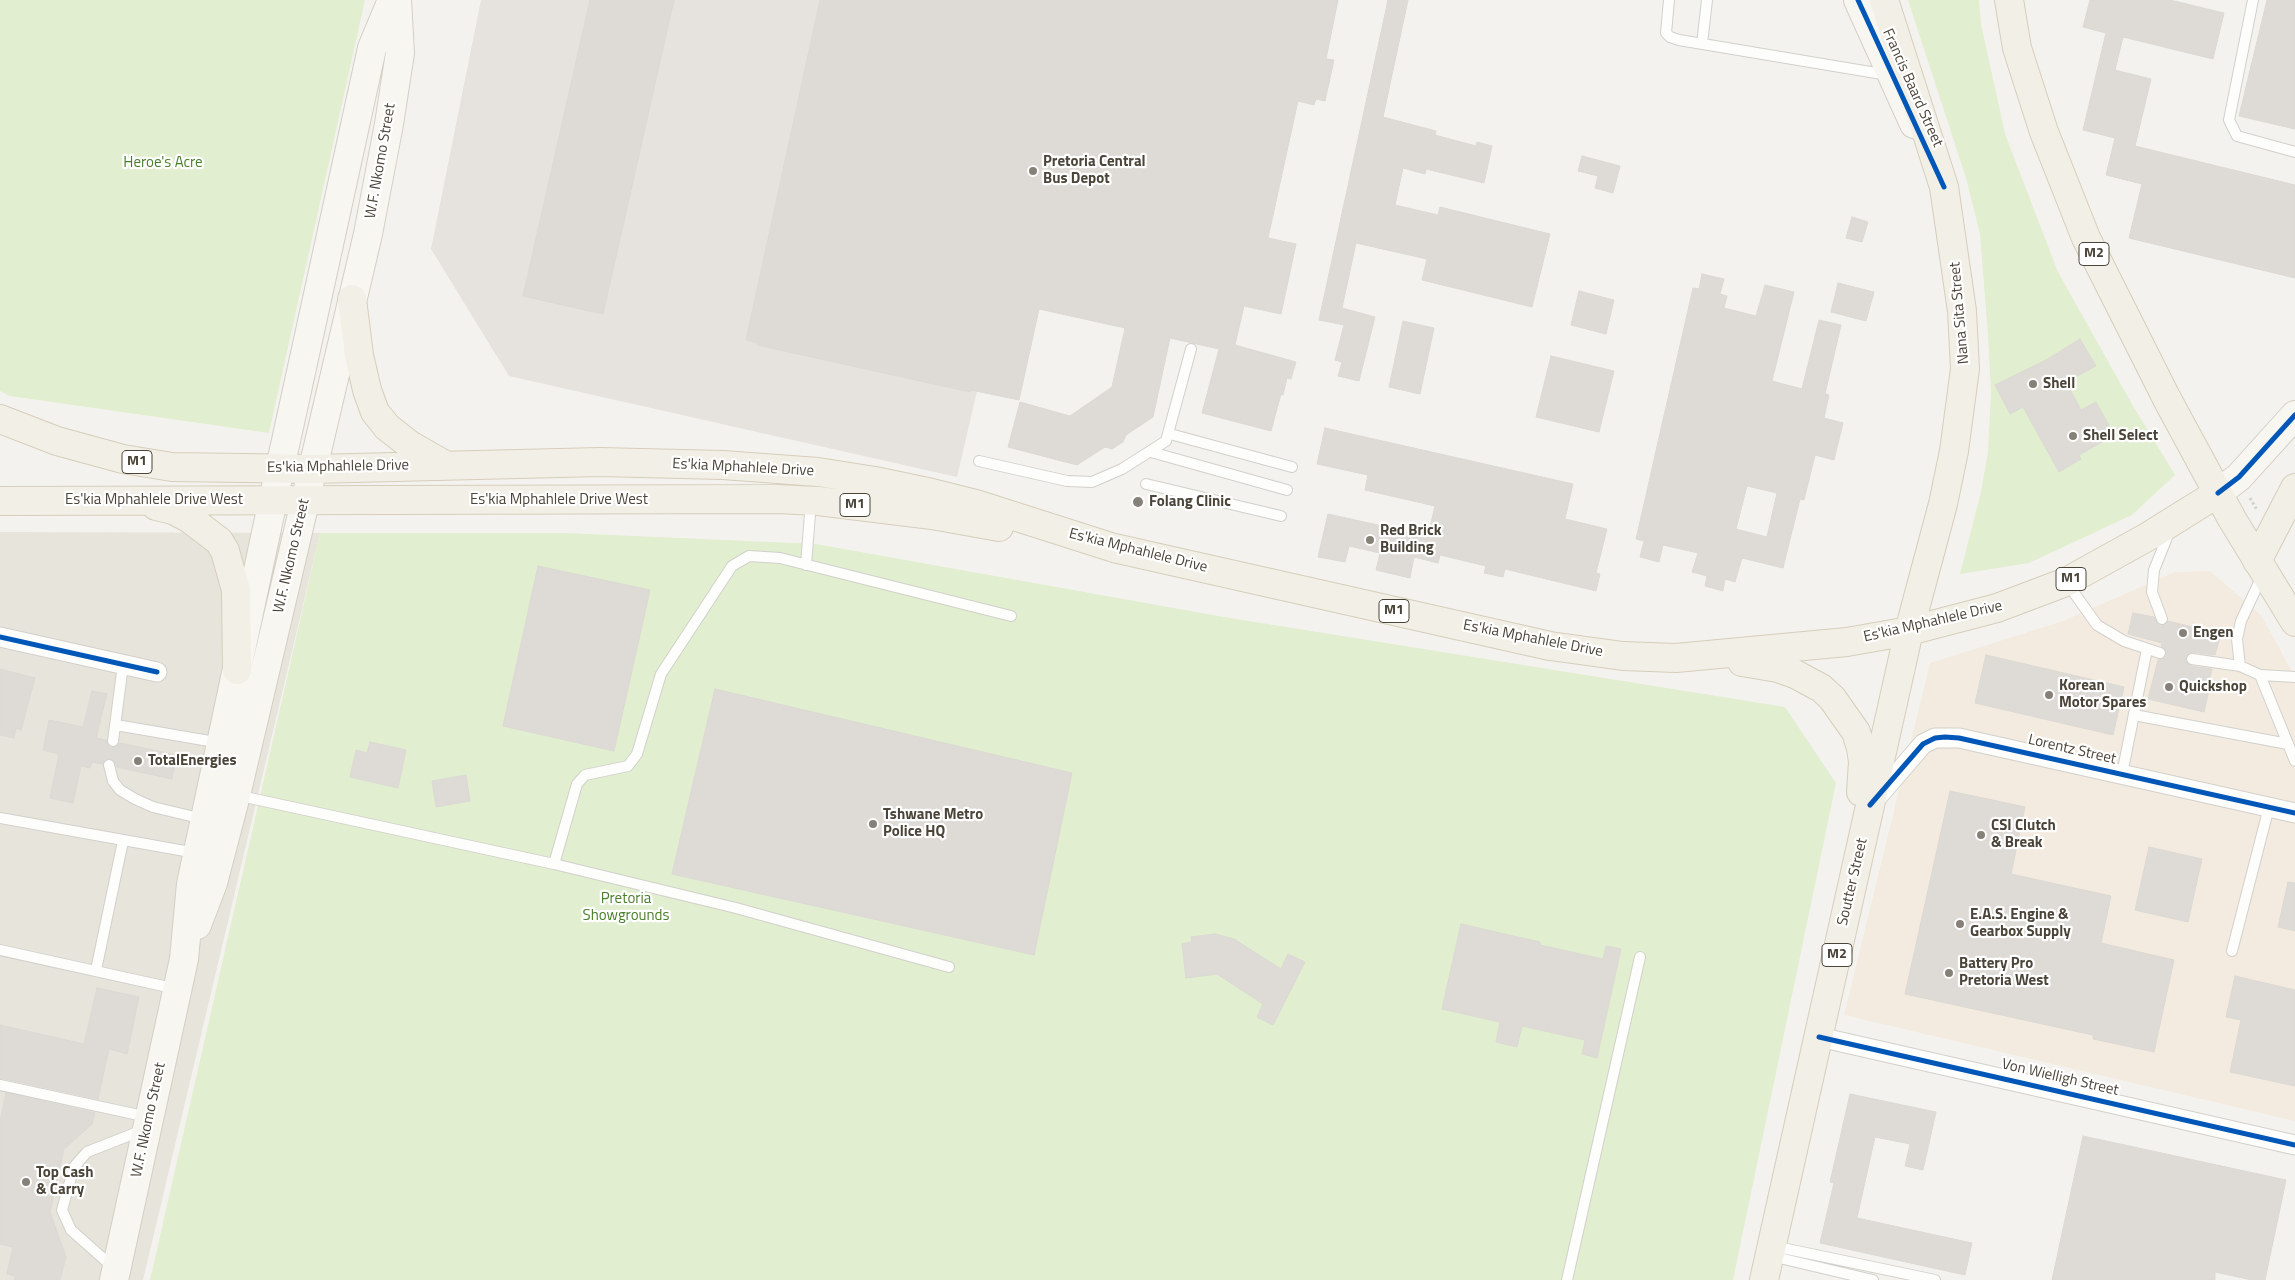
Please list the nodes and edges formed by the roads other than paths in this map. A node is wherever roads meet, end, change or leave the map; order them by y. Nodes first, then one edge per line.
1 (392, 0) edge
2 (397, 0) edge
3 (1669, 0) edge
4 (1707, 0) edge
5 (1858, 0) edge
6 (1884, 0) edge
7 (2008, 0) edge
8 (2253, 0) edge
9 (1702, 44) junction
10 (1891, 75) junction
11 (2295, 152) edge
12 (1944, 187) junction
13 (352, 299) junction
14 (1191, 349) dead end
15 (2295, 415) edge
16 (0, 419) edge
17 (1170, 434) junction
18 (1150, 452) junction
19 (980, 461) dead end
20 (444, 465) junction
21 (1292, 467) dead end
22 (281, 468) junction
23 (313, 469) junction
24 (1146, 484) dead end
25 (2229, 485) junction
26 (2295, 488) edge
27 (1287, 490) dead end
28 (131, 500) junction
29 (274, 500) junction
30 (305, 500) junction
31 (811, 500) junction
32 (0, 501) edge
33 (1281, 516) dead end
34 (2174, 521) junction
35 (1114, 548) junction
36 (806, 565) junction
37 (2260, 567) junction
38 (2066, 582) junction
39 (1011, 616) dead end
40 (2162, 619) dead end
41 (2295, 622) edge
42 (1909, 630) junction
43 (0, 637) edge
44 (2147, 649) junction
45 (2160, 653) dead end
46 (1676, 658) junction
47 (2192, 660) dead end
48 (124, 664) junction
49 (2240, 666) junction
50 (237, 670) junction
51 (157, 672) dead end
52 (2260, 674) junction
53 (2295, 677) edge
54 (2134, 716) junction
55 (116, 725) junction
56 (114, 741) dead end
57 (221, 743) junction
58 (2288, 744) junction
59 (2295, 760) edge
60 (109, 765) dead end
61 (2122, 774) junction
62 (223, 792) junction
63 (1870, 805) junction
64 (2270, 807) junction
65 (2295, 813) edge
66 (0, 818) edge
67 (204, 819) junction
68 (123, 841) junction
69 (197, 854) junction
70 (554, 864) junction
71 (1854, 881) junction
72 (0, 950) edge
73 (2232, 952) dead end
74 (1640, 957) dead end
75 (184, 959) junction
76 (949, 968) dead end
77 (96, 970) junction
78 (178, 989) junction
79 (1819, 1037) junction
80 (0, 1085) edge
81 (148, 1123) junction
82 (2295, 1145) edge
83 (1769, 1261) edge
84 (115, 1275) edge
85 (1567, 1280) edge
86 (1873, 1280) edge
87 (1935, 1280) edge

1 - 22 main road, W.F. Nkomo Street
2 - 13 main road, W.F. Nkomo Street
3 - 9 lane
4 - 9 lane
5 - 10 main road, Francis Baard Street
6 - 12 main road, Nana Sita Street / M2
7 - 25 main road, M2
8 - 11 lane
9 - 10 lane
10 - 12 main road, Francis Baard Street
12 - 42 main road, Nana Sita Street / M2
13 - 20 main road
13 - 23 main road, W.F. Nkomo Street
14 - 17 lane
15 - 25 main road
16 - 22 main road, Es'kia Mphahlele Drive / M1
17 - 18 lane
17 - 21 lane
18 - 19 lane
18 - 27 lane
20 - 23 main road, Es'kia Mphahlele Drive / M1
20 - 35 main road, Es'kia Mphahlele Drive / M1
22 - 23 main road, Es'kia Mphahlele Drive / M1
22 - 29 main road, W.F. Nkomo Street
23 - 30 main road, W.F. Nkomo Street
24 - 33 lane
25 - 34 main road, Es'kia Mphahlele Drive / M1
25 - 37 main road, M2
26 - 37 main road
28 - 29 main road, Es'kia Mphahlele Drive West / M1
28 - 32 main road, Es'kia Mphahlele Drive West / M1
28 - 50 main road
29 - 30 main road, Es'kia Mphahlele Drive West / M1
29 - 50 main road, W.F. Nkomo Street
30 - 31 main road, Es'kia Mphahlele Drive West / M1
30 - 62 main road, W.F. Nkomo Street
31 - 35 main road, Es'kia Mphahlele Drive West / M1
31 - 36 lane
34 - 38 main road, Es'kia Mphahlele Drive / M1
34 - 40 lane
35 - 46 main road, Es'kia Mphahlele Drive / M1
36 - 39 lane
36 - 70 lane
37 - 41 main road, M2
37 - 49 lane
38 - 42 main road, Es'kia Mphahlele Drive / M1
38 - 44 lane
42 - 46 main road, Es'kia Mphahlele Drive / M1
42 - 63 main road, Soutter Street / M2
43 - 48 street
44 - 45 lane
44 - 54 lane
46 - 71 main road
47 - 49 lane
48 - 51 street
48 - 55 lane
49 - 52 lane
50 - 57 main road, W.F. Nkomo Street
52 - 53 lane
52 - 58 lane
54 - 58 lane
54 - 61 lane
55 - 56 lane
55 - 57 lane
57 - 62 main road, W.F. Nkomo Street
58 - 59 lane
60 - 67 lane
61 - 63 street, Lorentz Street
61 - 64 street, Lorentz Street
62 - 67 main road, W.F. Nkomo Street
62 - 70 lane
62 - 75 main road, W.F. Nkomo Street
63 - 71 main road, Soutter Street / M2
64 - 65 street, Lorentz Street
64 - 73 lane
66 - 68 lane
67 - 69 main road, W.F. Nkomo Street
68 - 69 lane
68 - 77 lane
69 - 75 main road, W.F. Nkomo Street
70 - 76 lane
71 - 79 main road, Soutter Street / M2
72 - 77 lane
74 - 85 lane
75 - 78 main road, W.F. Nkomo Street
77 - 78 lane
78 - 81 main road, W.F. Nkomo Street
79 - 82 street, Von Wielligh Street
79 - 83 main road, Soutter Street / M2
80 - 81 lane
81 - 84 main road, W.F. Nkomo Street
81 - 84 lane
83 - 86 lane
83 - 87 lane

